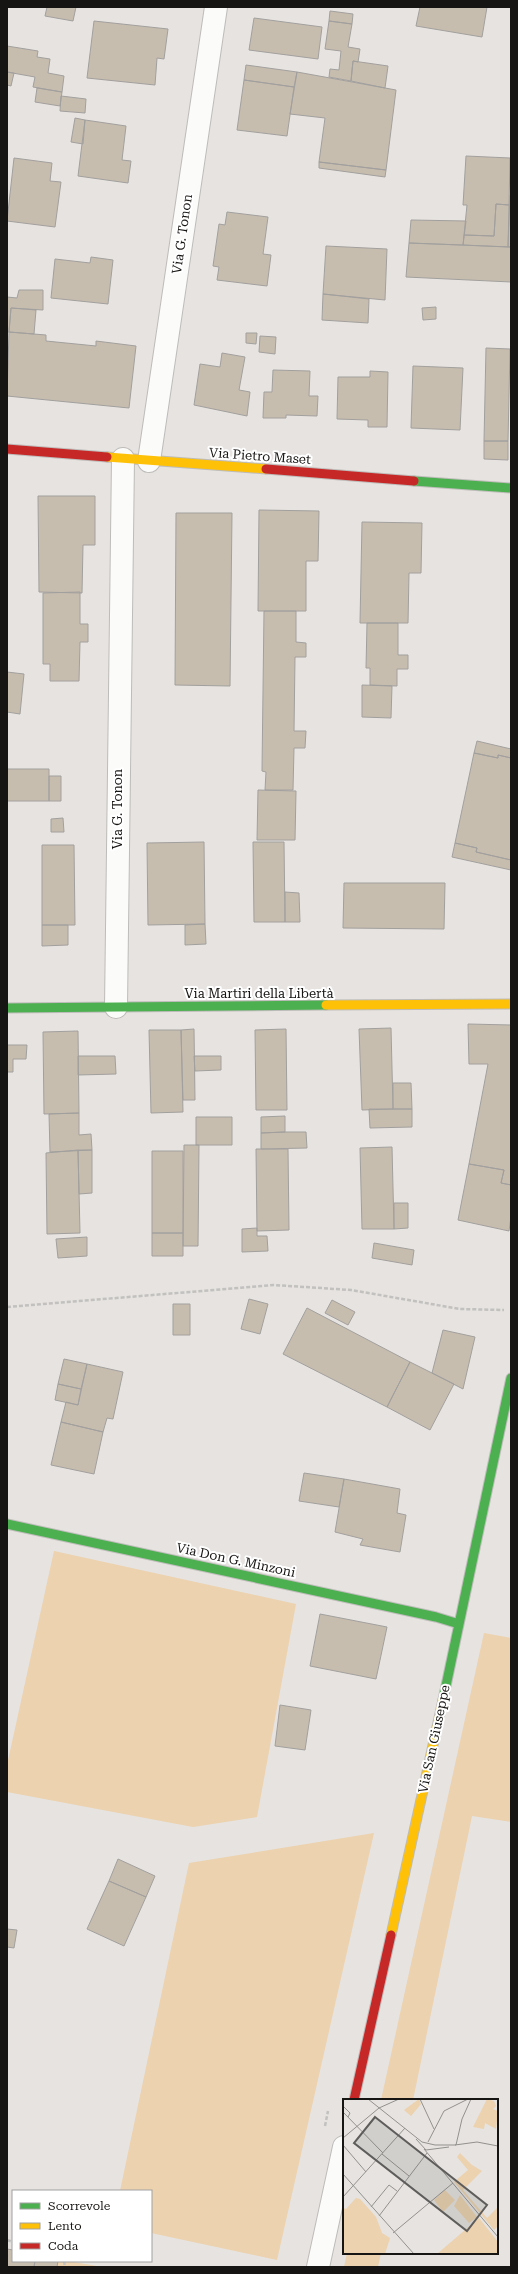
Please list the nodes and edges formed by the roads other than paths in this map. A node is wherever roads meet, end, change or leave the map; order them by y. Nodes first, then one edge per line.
1 (216, 7) edge
2 (7, 449) edge
3 (122, 459) junction
4 (149, 461) junction
5 (511, 488) edge
6 (511, 1004) edge
7 (116, 1007) junction
8 (7, 1008) edge
9 (511, 1378) edge
10 (7, 1524) edge
11 (459, 1624) junction
12 (354, 2099) edge
13 (343, 2152) edge
14 (318, 2267) edge

1 - 4 street, Via G. Tonon
2 - 3 street, Via Pietro Maset
3 - 4 street, Via Pietro Maset
3 - 7 street, Via G. Tonon
4 - 5 street, Via Pietro Maset
6 - 7 street, Via Martiri della Libertà
7 - 8 street, Via Martiri della Libertà
9 - 11 street, Via San Giuseppe
10 - 11 street, Via Don G. Minzoni
11 - 12 street, Via San Giuseppe
13 - 14 street

